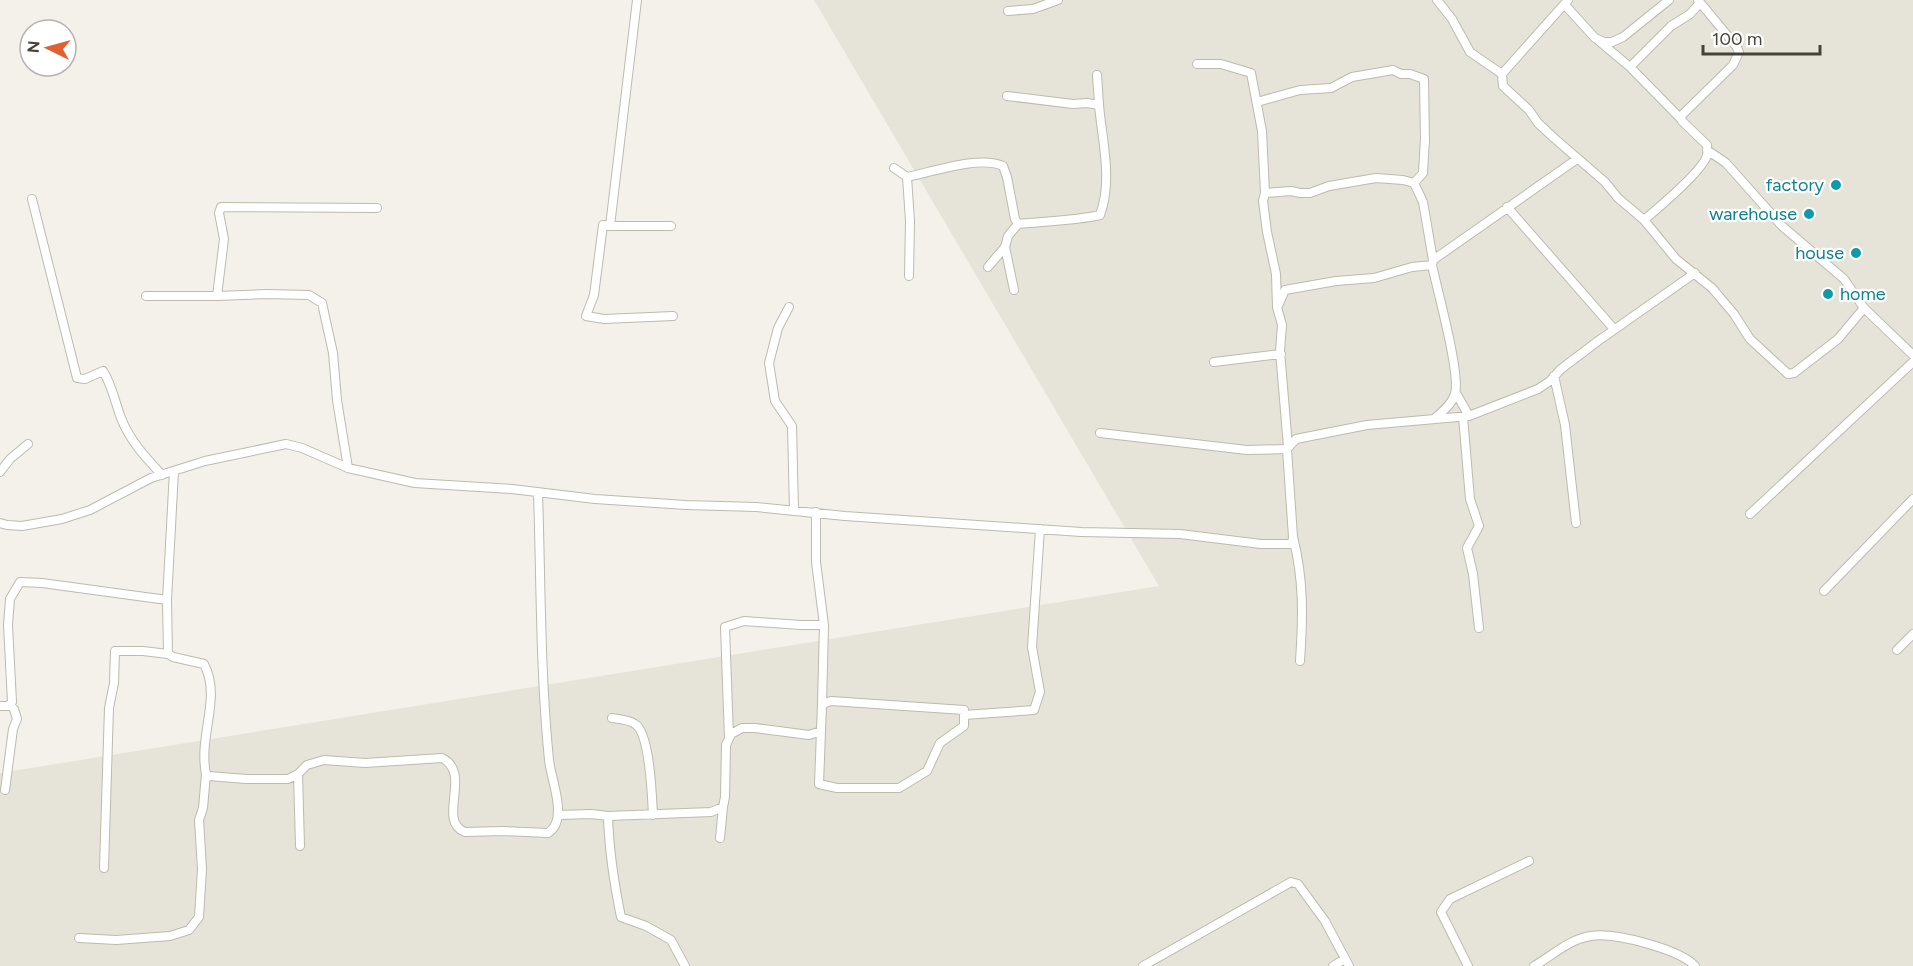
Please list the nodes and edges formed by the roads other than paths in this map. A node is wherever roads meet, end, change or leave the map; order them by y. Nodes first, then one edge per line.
1 (637, 0) edge
2 (1058, 0) edge
3 (1437, 0) edge
4 (1669, 0) edge
5 (1699, 1) edge
6 (1567, 3) edge
7 (1008, 11) dead end
8 (1597, 39) junction
9 (1197, 64) dead end
10 (1630, 67) junction
11 (1502, 74) junction
12 (1097, 75) dead end
13 (1007, 96) dead end
14 (1257, 102) junction
15 (1100, 105) junction
16 (1682, 119) junction
17 (1707, 150) junction
18 (1577, 159) junction
19 (894, 168) dead end
20 (907, 177) junction
21 (1414, 183) junction
22 (1265, 194) junction
23 (32, 199) dead end
24 (1507, 207) junction
25 (377, 208) dead end
26 (1644, 220) junction
27 (1018, 224) junction
28 (610, 226) junction
29 (671, 226) dead end
30 (1005, 247) junction
31 (1433, 263) junction
32 (988, 267) dead end
33 (1695, 273) junction
34 (909, 276) dead end
35 (1014, 290) dead end
36 (146, 296) dead end
37 (217, 296) junction
38 (789, 307) dead end
39 (1277, 307) junction
40 (1864, 308) junction
41 (673, 316) dead end
42 (1614, 329) junction
43 (1281, 354) junction
44 (1913, 355) edge
45 (1215, 362) dead end
46 (1913, 362) edge
47 (1554, 376) junction
48 (1456, 393) junction
49 (1466, 417) junction
50 (1433, 419) junction
51 (1100, 433) dead end
52 (28, 444) dead end
53 (1287, 448) junction
54 (348, 468) junction
55 (174, 471) junction
56 (0, 472) edge
57 (162, 475) junction
58 (538, 493) junction
59 (1913, 499) edge
60 (794, 510) junction
61 (816, 512) junction
62 (1750, 514) dead end
63 (0, 523) edge
64 (1576, 523) dead end
65 (1040, 529) junction
66 (1293, 537) junction
67 (1824, 591) dead end
68 (166, 600) junction
69 (824, 625) junction
70 (1479, 628) dead end
71 (1913, 634) edge
72 (1897, 650) dead end
73 (168, 654) junction
74 (1300, 661) dead end
75 (822, 704) junction
76 (10, 705) junction
77 (0, 706) edge
78 (964, 715) junction
79 (612, 718) dead end
80 (822, 731) junction
81 (729, 738) junction
82 (206, 774) junction
83 (298, 774) junction
84 (5, 790) dead end
85 (723, 807) junction
86 (558, 815) junction
87 (653, 815) junction
88 (608, 816) junction
89 (720, 838) dead end
90 (300, 846) dead end
91 (1529, 861) dead end
92 (104, 868) dead end
93 (79, 938) dead end
94 (1347, 963) edge
95 (1536, 965) edge
96 (685, 966) edge
97 (1143, 966) edge
98 (1333, 966) edge
99 (1468, 966) edge
100 (1695, 966) edge

1 - 28 street
2 - 7 street
3 - 11 street
4 - 8 street
5 - 10 street
5 - 16 street
6 - 8 street
6 - 11 street
8 - 10 street
9 - 14 street
10 - 16 street
11 - 18 street
12 - 15 street
13 - 15 street
14 - 21 street
14 - 22 street
15 - 27 street
16 - 17 street
17 - 26 street
17 - 40 street
18 - 24 street
18 - 26 street
19 - 20 street
20 - 27 street
20 - 34 street
21 - 22 street
21 - 31 street
22 - 39 street
23 - 57 street
24 - 31 street
24 - 42 street
25 - 37 street
26 - 33 street
27 - 30 street
28 - 29 street
28 - 41 street
30 - 32 street
30 - 35 street
31 - 39 street
31 - 48 street
33 - 40 street
33 - 42 street
36 - 37 street
37 - 54 street
38 - 60 street
39 - 43 street
40 - 44 street
42 - 47 street
43 - 45 street
43 - 53 street
46 - 62 street
47 - 49 street
47 - 64 street
48 - 49 street
48 - 50 street
49 - 50 street
49 - 70 street
50 - 53 street
51 - 53 street
52 - 56 street
53 - 66 street
54 - 55 street
54 - 58 street
55 - 57 street
55 - 68 street
57 - 63 street
58 - 60 street
58 - 86 street
59 - 67 street
60 - 61 street
61 - 65 street
61 - 69 street
65 - 66 street
65 - 78 street
66 - 74 street
68 - 73 street
68 - 76 street
69 - 75 street
69 - 81 street
71 - 72 street
73 - 82 street
73 - 92 street
75 - 78 street
75 - 80 street
76 - 77 street
76 - 84 street
78 - 80 street
79 - 87 street
80 - 81 street
81 - 85 street
82 - 83 street
82 - 93 street
83 - 86 street
83 - 90 street
85 - 87 street
85 - 89 street
86 - 88 street
87 - 88 street
88 - 96 street
91 - 99 street
94 - 97 street
94 - 98 street
95 - 100 street

